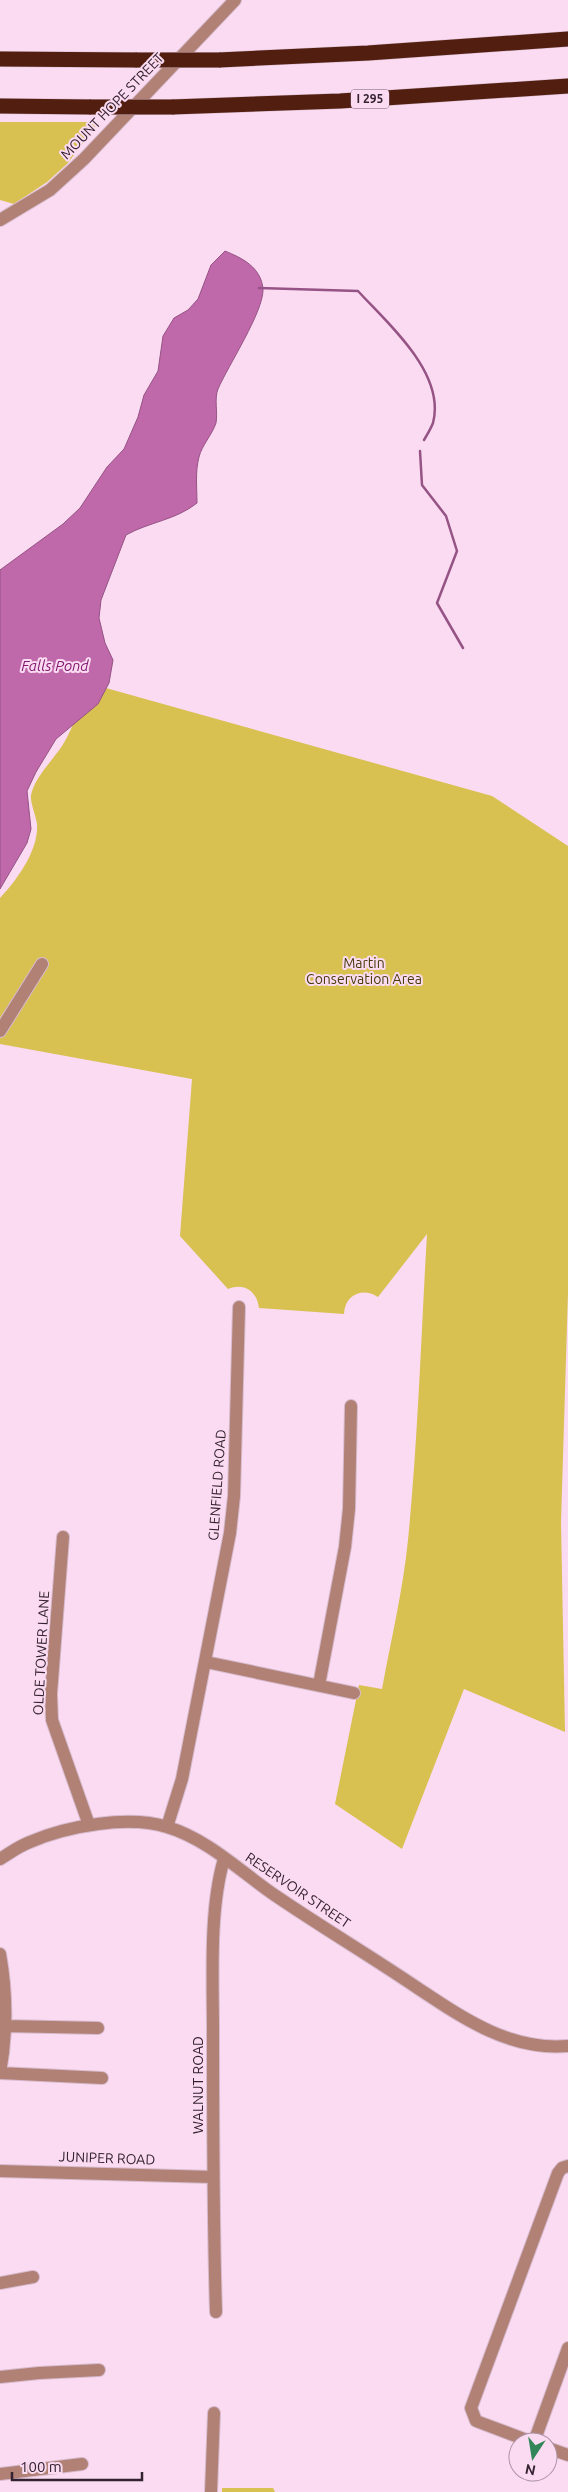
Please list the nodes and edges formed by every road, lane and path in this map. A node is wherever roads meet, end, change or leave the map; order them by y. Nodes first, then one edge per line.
1 (235, 0) edge
2 (568, 39) edge
3 (0, 59) edge
4 (568, 86) edge
5 (0, 106) edge
6 (0, 220) edge
7 (42, 964) dead end
8 (0, 1031) edge
9 (239, 1307) dead end
10 (351, 1406) dead end
11 (64, 1537) dead end
12 (206, 1662) junction
13 (319, 1685) junction
14 (354, 1693) dead end
15 (89, 1825) junction
16 (167, 1827) junction
17 (0, 1859) edge
18 (224, 1859) junction
19 (0, 1954) edge
20 (5, 2026) junction
21 (98, 2028) dead end
22 (568, 2046) edge
23 (0, 2073) edge
24 (102, 2078) dead end
25 (568, 2166) edge
26 (0, 2171) edge
27 (212, 2177) junction
28 (33, 2277) dead end
29 (0, 2283) edge
30 (216, 2312) dead end
31 (568, 2348) edge
32 (99, 2370) dead end
33 (0, 2377) edge
34 (214, 2413) dead end
35 (537, 2432) edge
36 (508, 2433) edge
37 (82, 2464) dead end
38 (0, 2474) edge
39 (211, 2492) edge

1 - 6 street, MOUNT HOPE STREET
2 - 3 highway, bridge
4 - 5 highway, I 295, bridge
7 - 8 street
9 - 12 street, GLENFIELD ROAD
10 - 13 street
11 - 15 street, OLDE TOWER LANE
12 - 13 street
12 - 16 street, GLENFIELD ROAD
13 - 14 street
15 - 16 street, RESERVOIR STREET
15 - 17 street, RESERVOIR STREET
16 - 18 street, RESERVOIR STREET
18 - 22 street, RESERVOIR STREET
18 - 27 street, WALNUT ROAD
19 - 20 street
20 - 21 street
20 - 23 street
23 - 24 street
25 - 36 street
26 - 27 street, JUNIPER ROAD
27 - 30 street, WALNUT ROAD
28 - 29 street
31 - 35 street
32 - 33 street
34 - 39 street
37 - 38 street

